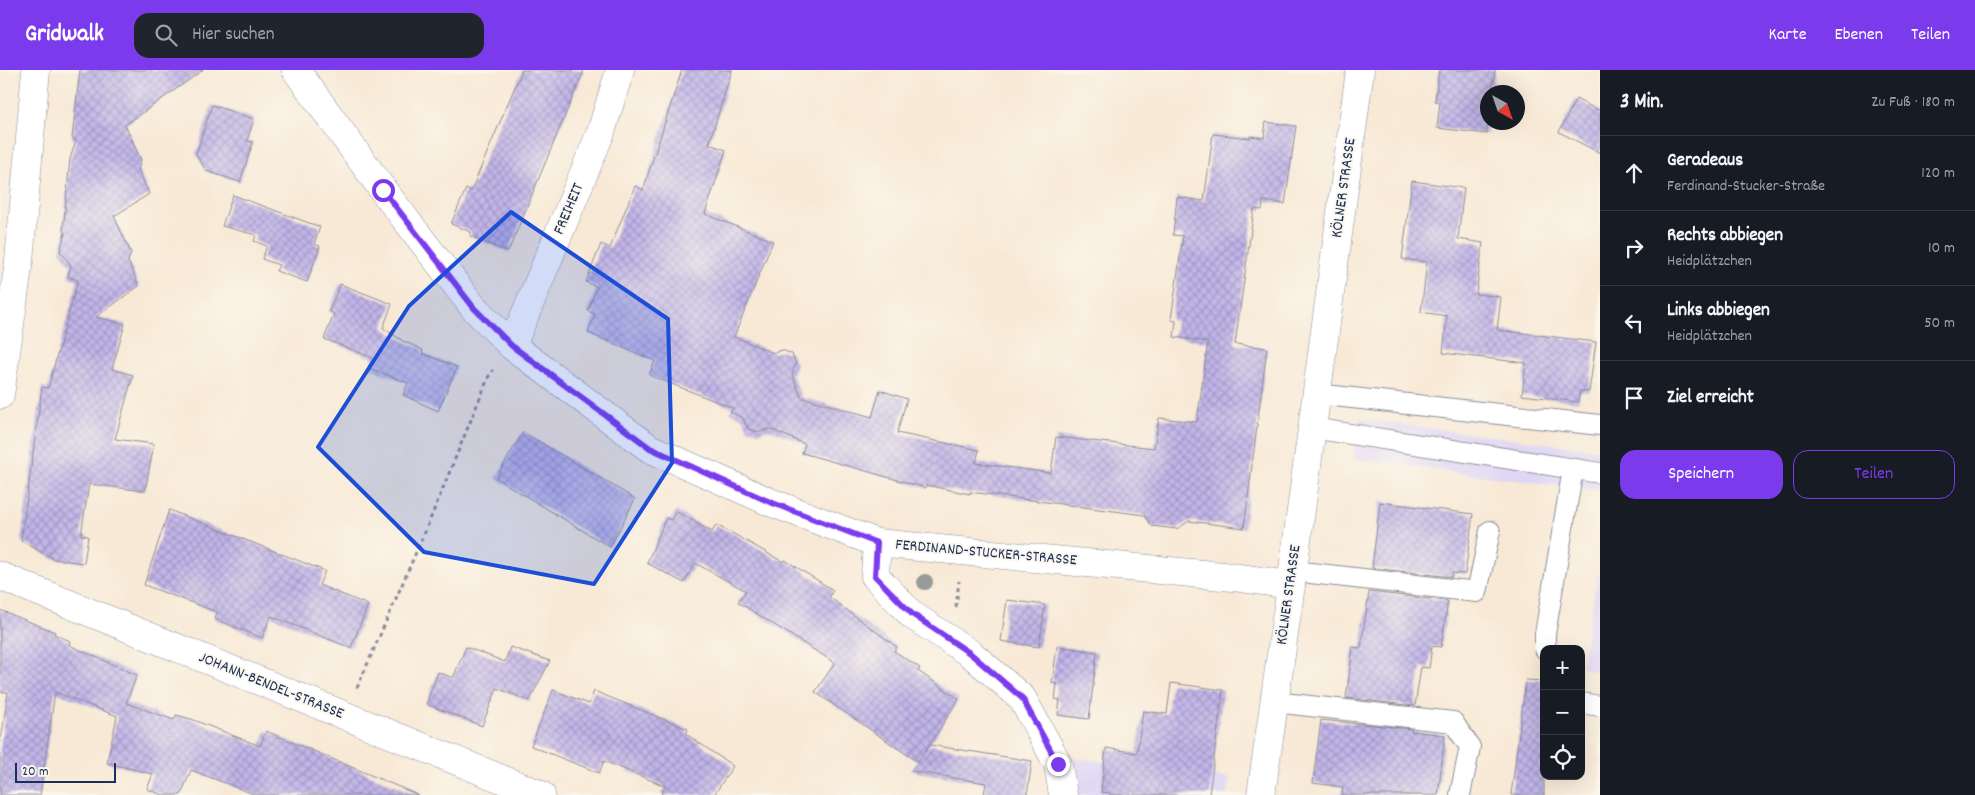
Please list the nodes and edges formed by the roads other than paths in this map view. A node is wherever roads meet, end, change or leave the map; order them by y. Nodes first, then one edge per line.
1 (36, 70) edge
2 (296, 70) edge
3 (620, 70) edge
4 (1360, 70) edge
5 (512, 346) junction
6 (1316, 394) junction
7 (0, 395) edge
8 (1600, 425) edge
9 (1312, 428) junction
10 (1573, 469) junction
11 (1600, 473) edge
12 (1490, 531) dead end
13 (877, 543) junction
14 (0, 576) edge
15 (1292, 578) junction
16 (1545, 645) edge
17 (1274, 702) junction
18 (1585, 704) edge
19 (1600, 706) edge
20 (541, 795) edge
21 (1062, 795) edge
22 (1261, 795) edge
23 (1460, 795) edge

1 - 7 street
2 - 5 street, FERDINAND-STUCKER-STRASSE
3 - 5 street, FREIHEIT
4 - 6 street, KÖLNER STRASSE
5 - 13 street, FERDINAND-STUCKER-STRASSE
6 - 8 lane
6 - 9 street, KÖLNER STRASSE
9 - 10 lane
9 - 15 street, KÖLNER STRASSE
10 - 11 lane
10 - 16 lane
12 - 15 lane
13 - 15 street, FERDINAND-STUCKER-STRASSE
13 - 21 street
14 - 20 street, JOHANN-BENDEL-STRASSE
15 - 17 street, KÖLNER STRASSE
17 - 22 street, KÖLNER STRASSE
17 - 23 lane
18 - 19 lane

